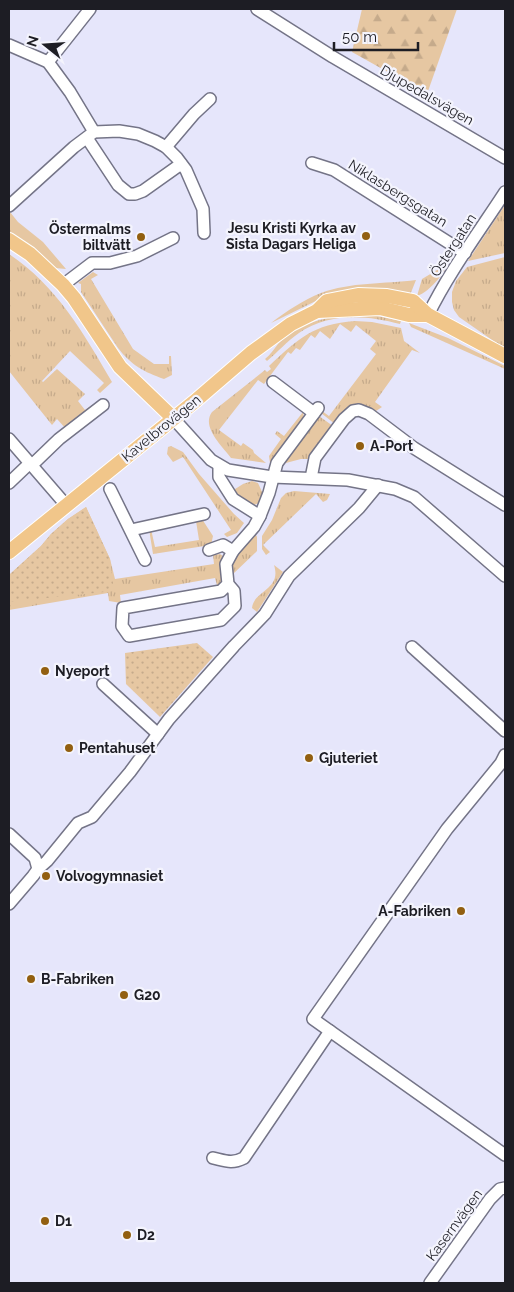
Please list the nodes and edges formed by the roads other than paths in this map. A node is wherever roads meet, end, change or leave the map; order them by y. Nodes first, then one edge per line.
1 (90, 9) edge
2 (257, 9) edge
3 (9, 45) edge
4 (48, 62) junction
5 (210, 99) dead end
6 (90, 135) junction
7 (166, 147) junction
8 (505, 158) edge
9 (312, 163) dead end
10 (181, 164) junction
11 (505, 192) edge
12 (9, 206) edge
13 (204, 233) dead end
14 (173, 238) dead end
15 (9, 240) edge
16 (465, 253) junction
17 (63, 284) junction
18 (428, 315) junction
19 (505, 356) edge
20 (273, 382) dead end
21 (103, 405) dead end
22 (173, 418) junction
23 (9, 439) edge
24 (31, 464) junction
25 (219, 466) junction
26 (272, 477) junction
27 (311, 478) junction
28 (9, 483) edge
29 (378, 485) junction
30 (110, 488) dead end
31 (66, 505) junction
32 (505, 505) edge
33 (204, 514) dead end
34 (260, 516) junction
35 (131, 530) junction
36 (209, 550) dead end
37 (233, 551) junction
38 (9, 552) edge
39 (145, 560) dead end
40 (505, 576) edge
41 (228, 584) junction
42 (412, 647) dead end
43 (103, 684) dead end
44 (505, 731) edge
45 (158, 734) junction
46 (505, 754) edge
47 (9, 834) edge
48 (38, 869) junction
49 (9, 904) edge
50 (330, 1031) junction
51 (505, 1155) edge
52 (213, 1158) dead end
53 (505, 1188) edge
54 (430, 1283) edge

1 - 4 street
2 - 8 street, Djupedalsvägen
3 - 4 street
4 - 6 street
5 - 7 street
6 - 7 street
6 - 10 street
6 - 12 street
7 - 10 street
9 - 16 street, Niklasbergsgatan
10 - 13 street
11 - 16 street, Östergatan
14 - 17 street
15 - 17 main road
16 - 18 street, Östergatan
17 - 22 main road
18 - 19 main road, Kavelbrovägen
18 - 22 main road, Kavelbrovägen
20 - 26 street
21 - 24 street
22 - 25 street
22 - 31 main road, Kavelbrovägen
23 - 24 street
24 - 28 street
24 - 31 street
25 - 26 street
25 - 34 street
26 - 27 street
26 - 34 street
27 - 29 street
27 - 32 street
29 - 40 street
29 - 45 street
30 - 35 street
31 - 38 main road, Kavelbrovägen
33 - 35 street
34 - 37 street
35 - 39 street
36 - 37 street
37 - 41 street
41 - 41 street
42 - 44 street
43 - 45 street
45 - 48 street
46 - 50 street
47 - 48 street
48 - 49 street
50 - 51 street
50 - 52 street
53 - 54 street, Kasernvägen

